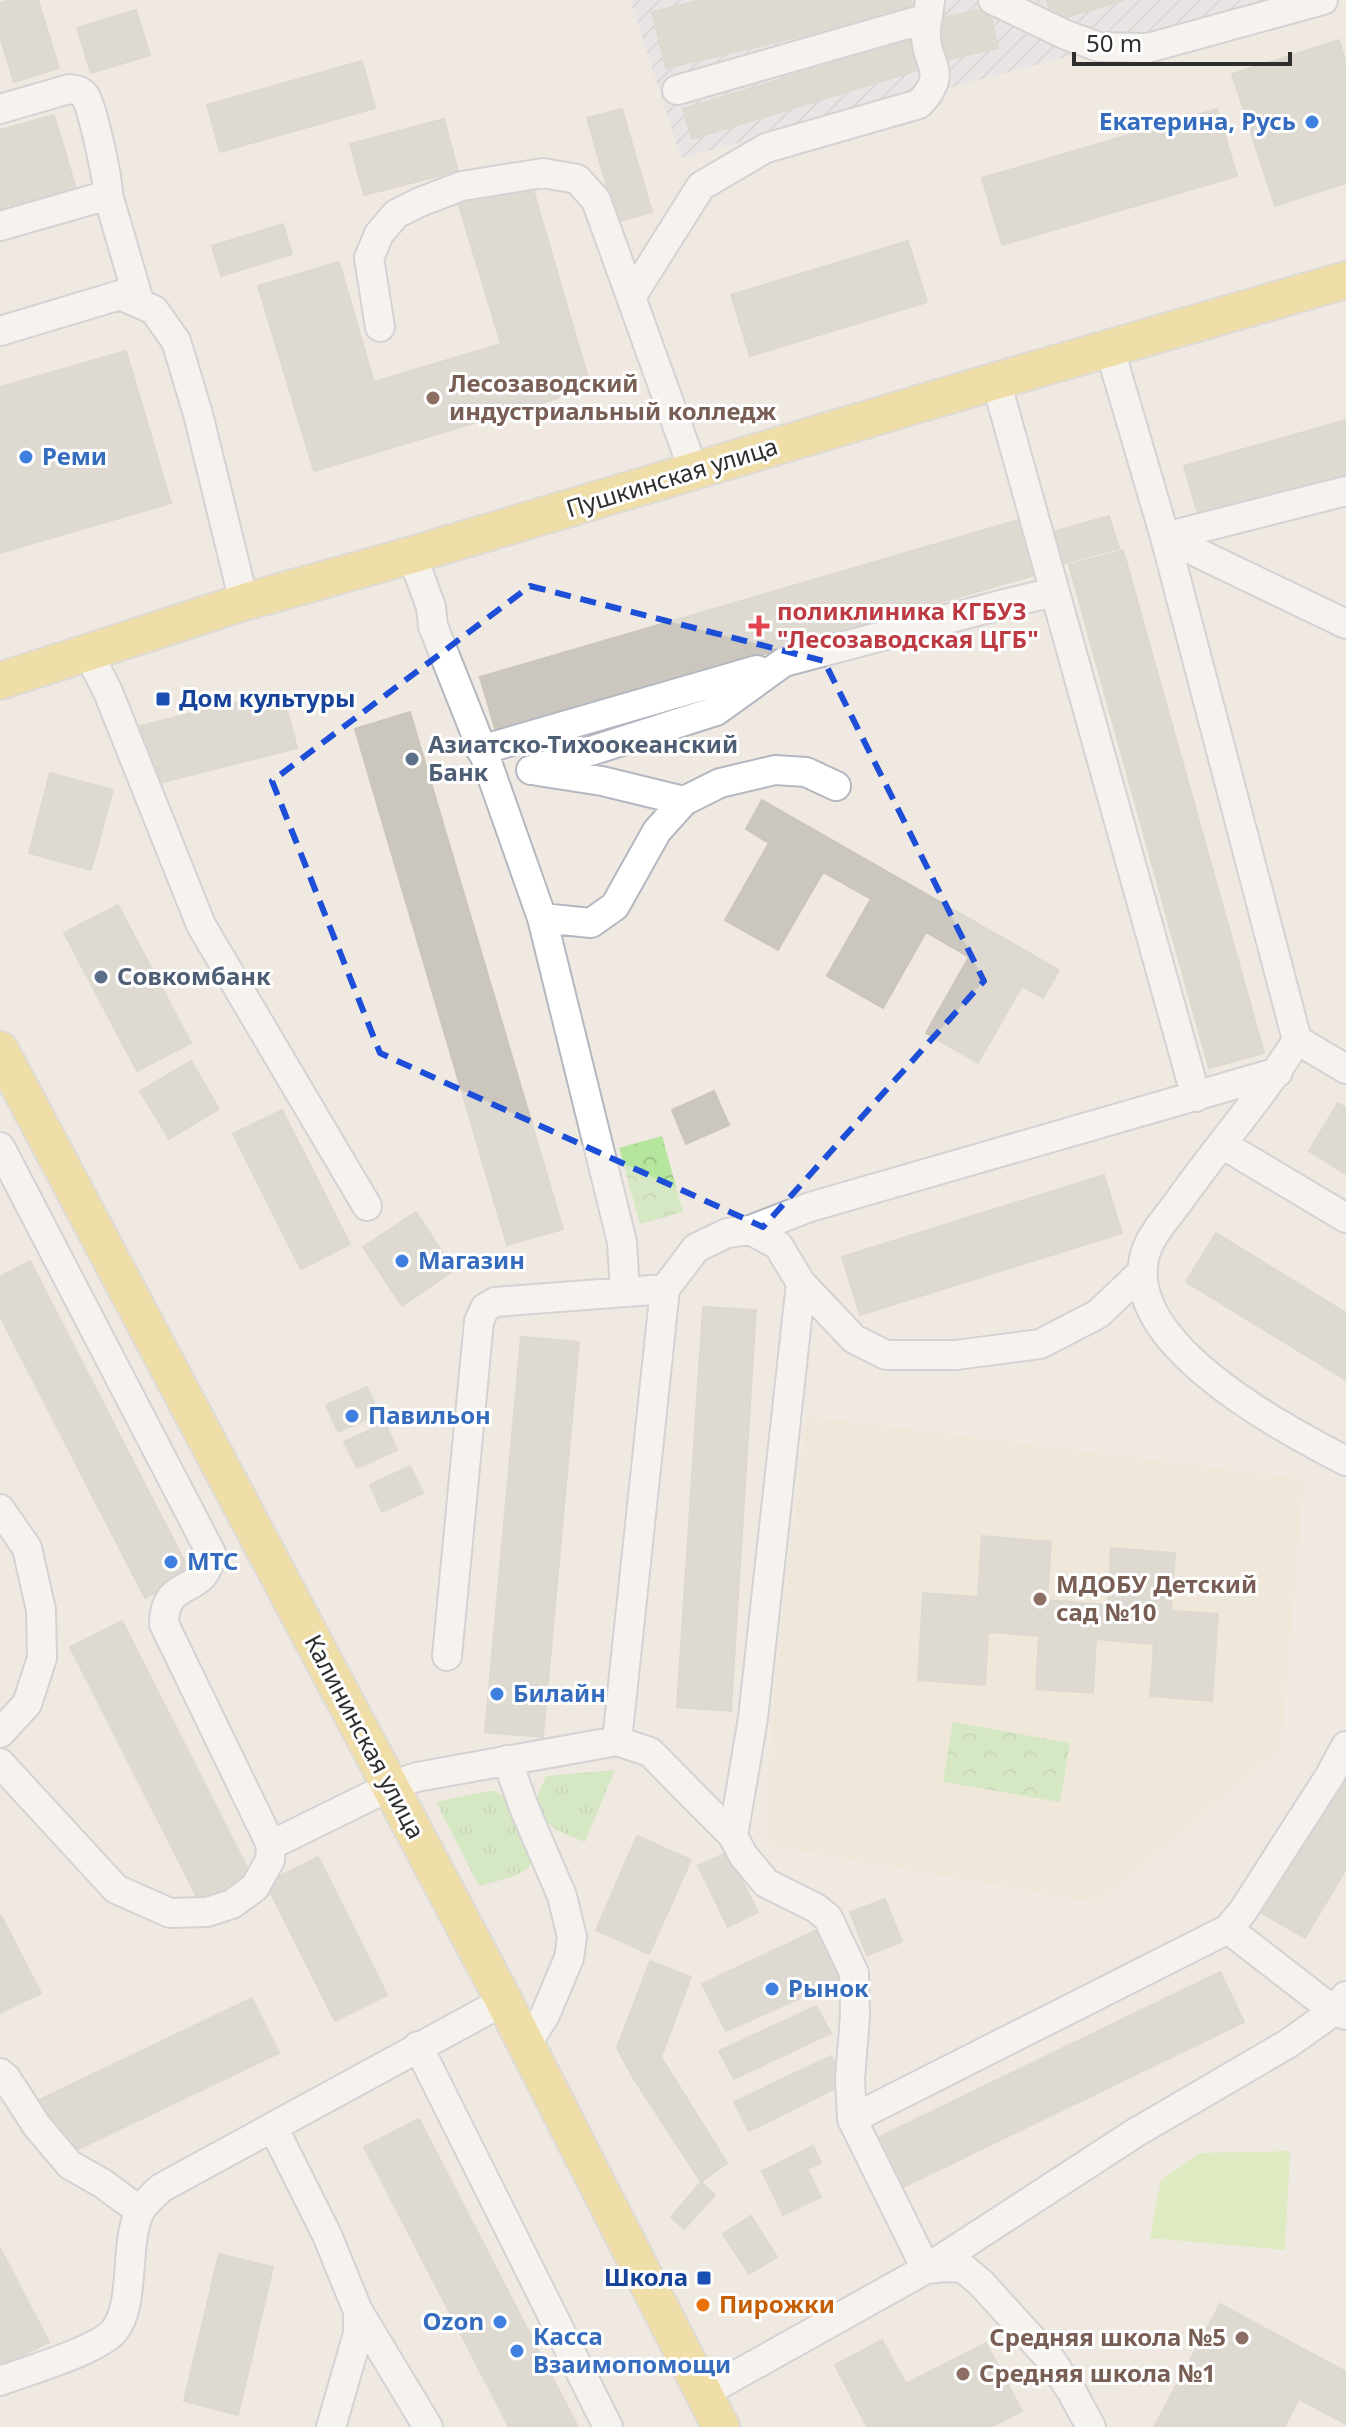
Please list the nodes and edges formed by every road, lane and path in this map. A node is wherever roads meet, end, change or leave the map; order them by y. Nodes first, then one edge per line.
1 (993, 0) edge
2 (1323, 0) edge
3 (929, 9) edge
4 (677, 90) dead end
5 (0, 109) edge
6 (108, 195) junction
7 (0, 226) edge
8 (1346, 280) edge
9 (631, 297) junction
10 (139, 301) junction
11 (380, 327) dead end
12 (0, 331) edge
13 (1110, 350) junction
14 (996, 381) junction
15 (694, 472) junction
16 (1346, 491) edge
17 (1165, 537) junction
18 (412, 555) junction
19 (1054, 592) junction
20 (244, 602) junction
21 (1346, 624) edge
22 (87, 651) junction
23 (784, 662) junction
24 (0, 681) edge
25 (481, 750) junction
26 (531, 770) junction
27 (836, 786) dead end
28 (684, 801) junction
29 (542, 918) junction
30 (1297, 1040) junction
31 (0, 1050) edge
32 (1346, 1069) edge
33 (1278, 1072) junction
34 (9, 1091) edge
35 (1196, 1097) junction
36 (1222, 1144) junction
37 (0, 1147) edge
38 (367, 1206) dead end
39 (1346, 1218) edge
40 (750, 1230) junction
41 (1142, 1272) junction
42 (801, 1283) junction
43 (665, 1289) junction
44 (625, 1292) junction
45 (1346, 1461) edge
46 (0, 1509) edge
47 (447, 1656) dead end
48 (0, 1733) edge
49 (617, 1741) junction
50 (1346, 1746) edge
51 (507, 1760) junction
52 (0, 1763) edge
53 (391, 1786) junction
54 (733, 1836) junction
55 (271, 1845) junction
56 (1228, 1929) junction
57 (504, 2001) junction
58 (1342, 2008) edge
59 (526, 2045) junction
60 (418, 2046) junction
61 (0, 2073) edge
62 (852, 2119) junction
63 (273, 2127) junction
64 (140, 2211) junction
65 (926, 2269) junction
66 (358, 2311) junction
67 (0, 2381) edge
68 (704, 2393) junction
69 (331, 2427) edge
70 (428, 2427) edge
71 (608, 2427) edge
72 (721, 2427) edge
73 (1091, 2427) edge

1 - 2 lane
3 - 4 lane
3 - 9 lane
5 - 6 lane
6 - 7 lane
6 - 10 lane
8 - 13 main road, Пушкинская улица
9 - 11 lane
9 - 15 lane
10 - 12 lane
10 - 20 lane
13 - 14 main road, Пушкинская улица
13 - 17 lane
14 - 15 main road, Пушкинская улица
14 - 19 lane
15 - 18 main road, Пушкинская улица
16 - 17 lane
17 - 21 lane
17 - 30 lane
18 - 20 main road, Пушкинская улица
18 - 25 lane
19 - 23 lane
19 - 35 lane
20 - 22 main road, Пушкинская улица
22 - 24 main road, Пушкинская улица
22 - 38 lane
23 - 25 lane
23 - 26 lane
25 - 26 lane
25 - 29 lane
26 - 28 lane
27 - 28 lane
28 - 29 lane
29 - 44 lane
30 - 32 lane
30 - 33 lane
31 - 34 main road, Калининская улица
33 - 35 lane
33 - 36 lane
34 - 53 main road, Калининская улица
35 - 40 lane
36 - 39 lane
36 - 41 lane
37 - 55 lane
40 - 42 lane
40 - 43 lane
41 - 42 lane
41 - 45 lane
42 - 54 lane
43 - 44 lane
43 - 49 lane
44 - 47 lane
46 - 48 lane
49 - 51 lane
49 - 54 lane
50 - 56 lane
51 - 53 lane
51 - 59 lane
52 - 55 lane
53 - 55 lane
53 - 57 main road, Калининская улица
54 - 62 lane
56 - 58 lane
56 - 62 lane
57 - 59 main road, Калининская улица
57 - 60 lane
58 - 65 lane
59 - 68 main road, Калининская улица
60 - 63 lane
60 - 71 lane
61 - 64 lane
62 - 65 lane
63 - 64 lane
63 - 66 lane
64 - 67 lane
65 - 68 lane
65 - 73 lane
66 - 69 lane
66 - 70 lane
68 - 72 main road, Калининская улица

